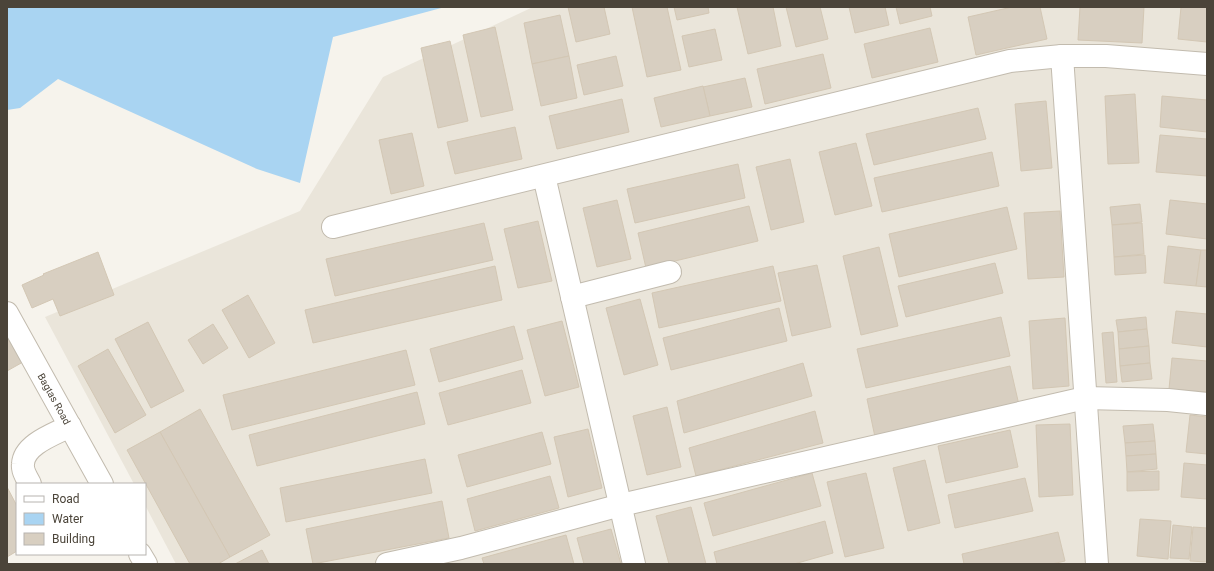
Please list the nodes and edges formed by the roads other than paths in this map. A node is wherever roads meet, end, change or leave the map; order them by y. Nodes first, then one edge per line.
1 (1062, 56) junction
2 (1207, 64) edge
3 (544, 176) junction
4 (333, 227) dead end
5 (670, 272) dead end
6 (572, 297) junction
7 (7, 313) edge
8 (1085, 398) junction
9 (1207, 404) edge
10 (70, 426) junction
11 (30, 483) edge
12 (101, 483) edge
13 (621, 505) junction
14 (141, 555) edge
15 (146, 564) edge
16 (387, 564) edge
17 (634, 564) edge
18 (1097, 564) edge

1 - 2 street
1 - 3 street
1 - 8 street
3 - 4 street
3 - 6 street
5 - 6 street
6 - 13 street
7 - 10 street, Bagtas Road
8 - 9 street
8 - 13 street
8 - 18 street
10 - 11 street
10 - 12 street, Bagtas Road
13 - 16 street
13 - 17 street
14 - 15 street

